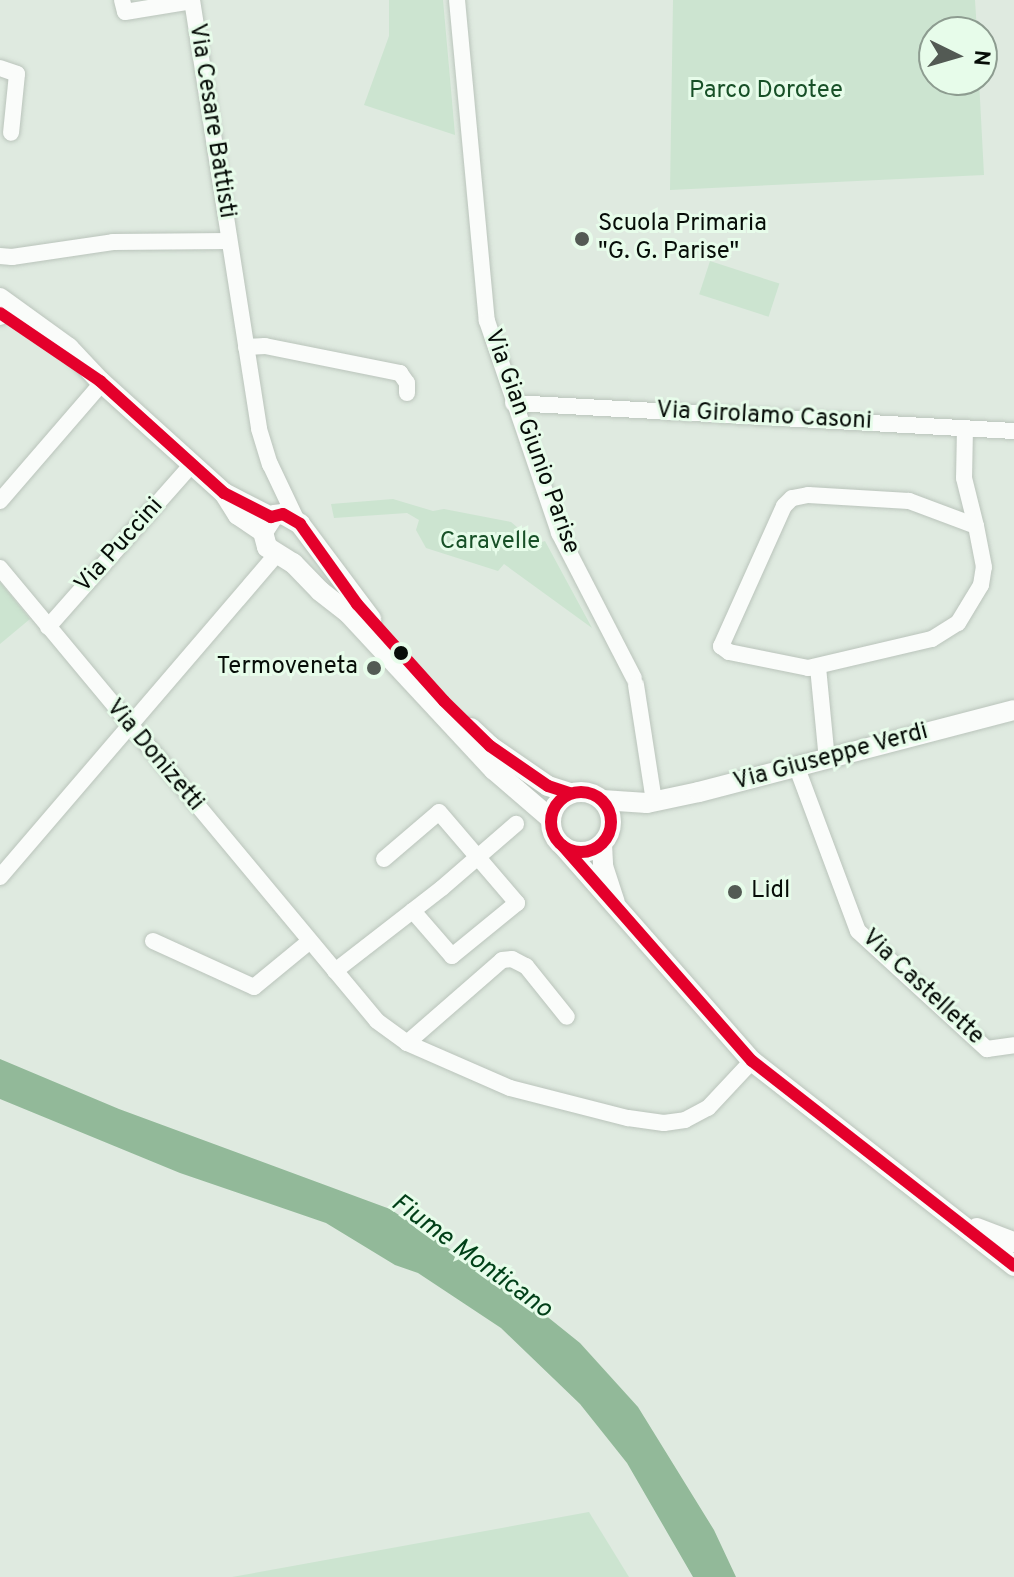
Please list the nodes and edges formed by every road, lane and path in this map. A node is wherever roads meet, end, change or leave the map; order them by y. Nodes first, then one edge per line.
1 (122, 0) edge
2 (457, 0) edge
3 (192, 1) edge
4 (0, 68) edge
5 (11, 133) dead end
6 (229, 241) junction
7 (0, 256) edge
8 (0, 310) edge
9 (246, 347) junction
10 (101, 382) junction
11 (407, 393) dead end
12 (513, 403) junction
13 (965, 428) junction
14 (1014, 431) edge
15 (192, 464) junction
16 (281, 487) junction
17 (0, 501) edge
18 (269, 521) junction
19 (298, 523) junction
20 (976, 526) junction
21 (311, 542) junction
22 (284, 559) junction
23 (0, 568) edge
24 (48, 627) junction
25 (818, 667) junction
26 (1014, 710) edge
27 (129, 727) junction
28 (827, 760) junction
29 (797, 768) junction
30 (570, 793) junction
31 (602, 800) junction
32 (650, 802) junction
33 (551, 819) junction
34 (516, 824) dead end
35 (607, 835) junction
36 (563, 846) junction
37 (479, 858) junction
38 (384, 859) dead end
39 (0, 877) edge
40 (617, 909) junction
41 (413, 911) junction
42 (153, 941) dead end
43 (310, 941) junction
44 (335, 971) junction
45 (567, 1017) dead end
46 (407, 1043) junction
47 (1014, 1045) edge
48 (752, 1061) junction
49 (949, 1216) junction
50 (1014, 1242) edge
51 (1014, 1266) edge

1 - 3 street, Via Cesare Battisti
2 - 12 street, Via Gian Giunio Parise
3 - 6 street, Via Cesare Battisti
4 - 5 street
6 - 7 street, Via Cesare Battisti
6 - 9 street, Via Cesare Battisti
8 - 10 main road
9 - 11 street
9 - 16 street, Via Cesare Battisti
10 - 15 main road
10 - 17 street
12 - 13 street, Via Girolamo Casoni
12 - 32 street, Via Gian Giunio Parise
13 - 14 street, Via Girolamo Casoni
13 - 20 street
15 - 18 main road
15 - 24 street, Via Puccini
16 - 18 street
16 - 19 street, Via Cesare Battisti
18 - 19 main road
18 - 22 main road
19 - 21 main road
20 - 25 street
20 - 25 street
21 - 22 main road
21 - 30 main road
22 - 27 street
22 - 33 main road
23 - 24 street, Via Donizetti
24 - 27 street, Via Donizetti
25 - 28 street
26 - 28 main road, Via Giuseppe Verdi
27 - 39 street
27 - 43 street, Via Donizetti
28 - 29 main road, Via Giuseppe Verdi
29 - 32 main road, Via Giuseppe Verdi
29 - 47 street, Via Castellette
30 - 31 main road
30 - 33 main road
31 - 32 main road, Via Giuseppe Verdi
31 - 35 main road
32 - 35 main road, Via Giuseppe Verdi
33 - 36 main road
34 - 37 street
35 - 36 main road
35 - 40 main road
36 - 40 main road
37 - 38 street
37 - 41 street
37 - 41 street
40 - 48 main road
41 - 44 street
42 - 43 street
43 - 44 street, Via Donizetti
44 - 46 street, Via Donizetti
45 - 46 street
46 - 48 street, Via Donizetti
48 - 49 main road
49 - 50 main road
49 - 51 main road

